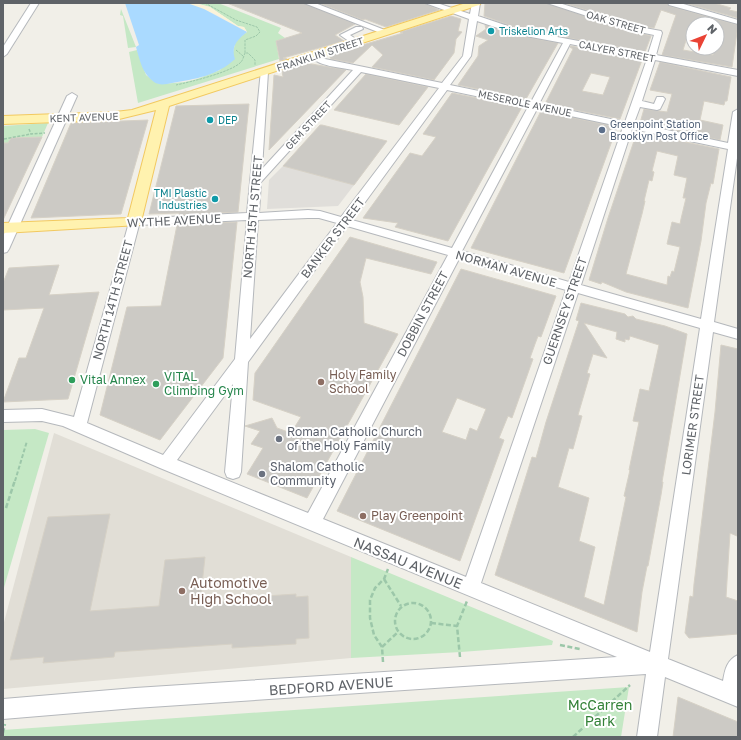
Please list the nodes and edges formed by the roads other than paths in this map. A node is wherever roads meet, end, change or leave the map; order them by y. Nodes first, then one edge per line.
1 (35, 3) edge
2 (308, 3) edge
3 (429, 3) edge
4 (476, 3) edge
5 (551, 3) edge
6 (672, 3) edge
7 (453, 11) junction
8 (474, 18) junction
9 (738, 22) edge
10 (359, 29) dead end
11 (386, 32) junction
12 (658, 33) joint
13 (568, 41) junction
14 (356, 42) junction
15 (3, 54) edge
16 (313, 56) junction
17 (651, 57) junction
18 (360, 68) junction
19 (259, 70) junction
20 (738, 73) edge
21 (444, 86) junction
22 (72, 96) dead end
23 (660, 99) dead end
24 (636, 103) junction
25 (164, 104) junction
26 (534, 105) junction
27 (738, 112) edge
28 (62, 118) junction
29 (3, 120) edge
30 (628, 125) junction
31 (735, 148) edge
32 (256, 181) junction
33 (252, 217) junction
34 (134, 222) junction
35 (345, 222) junction
36 (8, 228) edge
37 (3, 249) edge
38 (455, 255) junction
39 (573, 288) junction
40 (707, 325) junction
41 (738, 334) edge
42 (241, 362) junction
43 (3, 416) edge
44 (80, 426) junction
45 (166, 464) junction
46 (233, 472) dead end
47 (312, 523) junction
48 (469, 594) junction
49 (658, 664) junction
50 (738, 665) edge
51 (735, 695) edge
52 (4, 716) edge
53 (647, 737) edge

1 - 15 street
2 - 11 street
3 - 7 street, CALYER STREET
4 - 7 main road, FRANKLIN STREET
4 - 8 street, BANKER STREET
5 - 12 street, OAK STREET
6 - 9 street
7 - 8 street, CALYER STREET
7 - 11 main road, FRANKLIN STREET
8 - 13 street, CALYER STREET
8 - 21 street, BANKER STREET
10 - 14 street
11 - 14 main road, FRANKLIN STREET
12 - 17 street, GUERNSEY STREET
13 - 17 street, CALYER STREET
13 - 26 street, DOBBIN STREET
14 - 16 main road, FRANKLIN STREET
16 - 18 street, MESEROLE AVENUE
16 - 19 main road, FRANKLIN STREET
17 - 20 street, CALYER STREET
17 - 24 street, GUERNSEY STREET
18 - 21 street, MESEROLE AVENUE
18 - 32 street, GEM STREET
19 - 25 main road, FRANKLIN STREET
19 - 32 street, NORTH 15TH STREET
21 - 26 street, MESEROLE AVENUE
21 - 35 street, BANKER STREET
22 - 28 street
23 - 24 street
24 - 30 street, GUERNSEY STREET
25 - 28 main road, KENT AVENUE
25 - 34 main road, NORTH 14TH STREET
26 - 30 street, MESEROLE AVENUE
26 - 38 street, DOBBIN STREET
27 - 31 street, LORIMER STREET
28 - 29 main road, KENT AVENUE
28 - 36 street
30 - 31 street, MESEROLE AVENUE
30 - 39 street, GUERNSEY STREET
31 - 40 street, LORIMER STREET
32 - 33 street, NORTH 15TH STREET
33 - 34 street, WYTHE AVENUE
33 - 35 street, WYTHE AVENUE
33 - 42 street, NORTH 15TH STREET
34 - 36 main road, WYTHE AVENUE
34 - 44 street, NORTH 14TH STREET
35 - 38 street, NORMAN AVENUE
35 - 42 street, BANKER STREET
36 - 37 street
38 - 39 street, NORMAN AVENUE
38 - 47 street, DOBBIN STREET
39 - 40 street, NORMAN AVENUE
39 - 48 street, GUERNSEY STREET
40 - 41 street, NORMAN AVENUE
40 - 49 street, LORIMER STREET
42 - 45 street, BANKER STREET
42 - 46 street, NORTH 15TH STREET
43 - 44 street, NASSAU AVENUE
44 - 45 street, NASSAU AVENUE
45 - 47 street, NASSAU AVENUE
47 - 48 street, NASSAU AVENUE
48 - 49 street, NASSAU AVENUE
49 - 51 street, NASSAU AVENUE
49 - 52 street, BEDFORD AVENUE
49 - 53 street, LORIMER STREET
50 - 51 street

